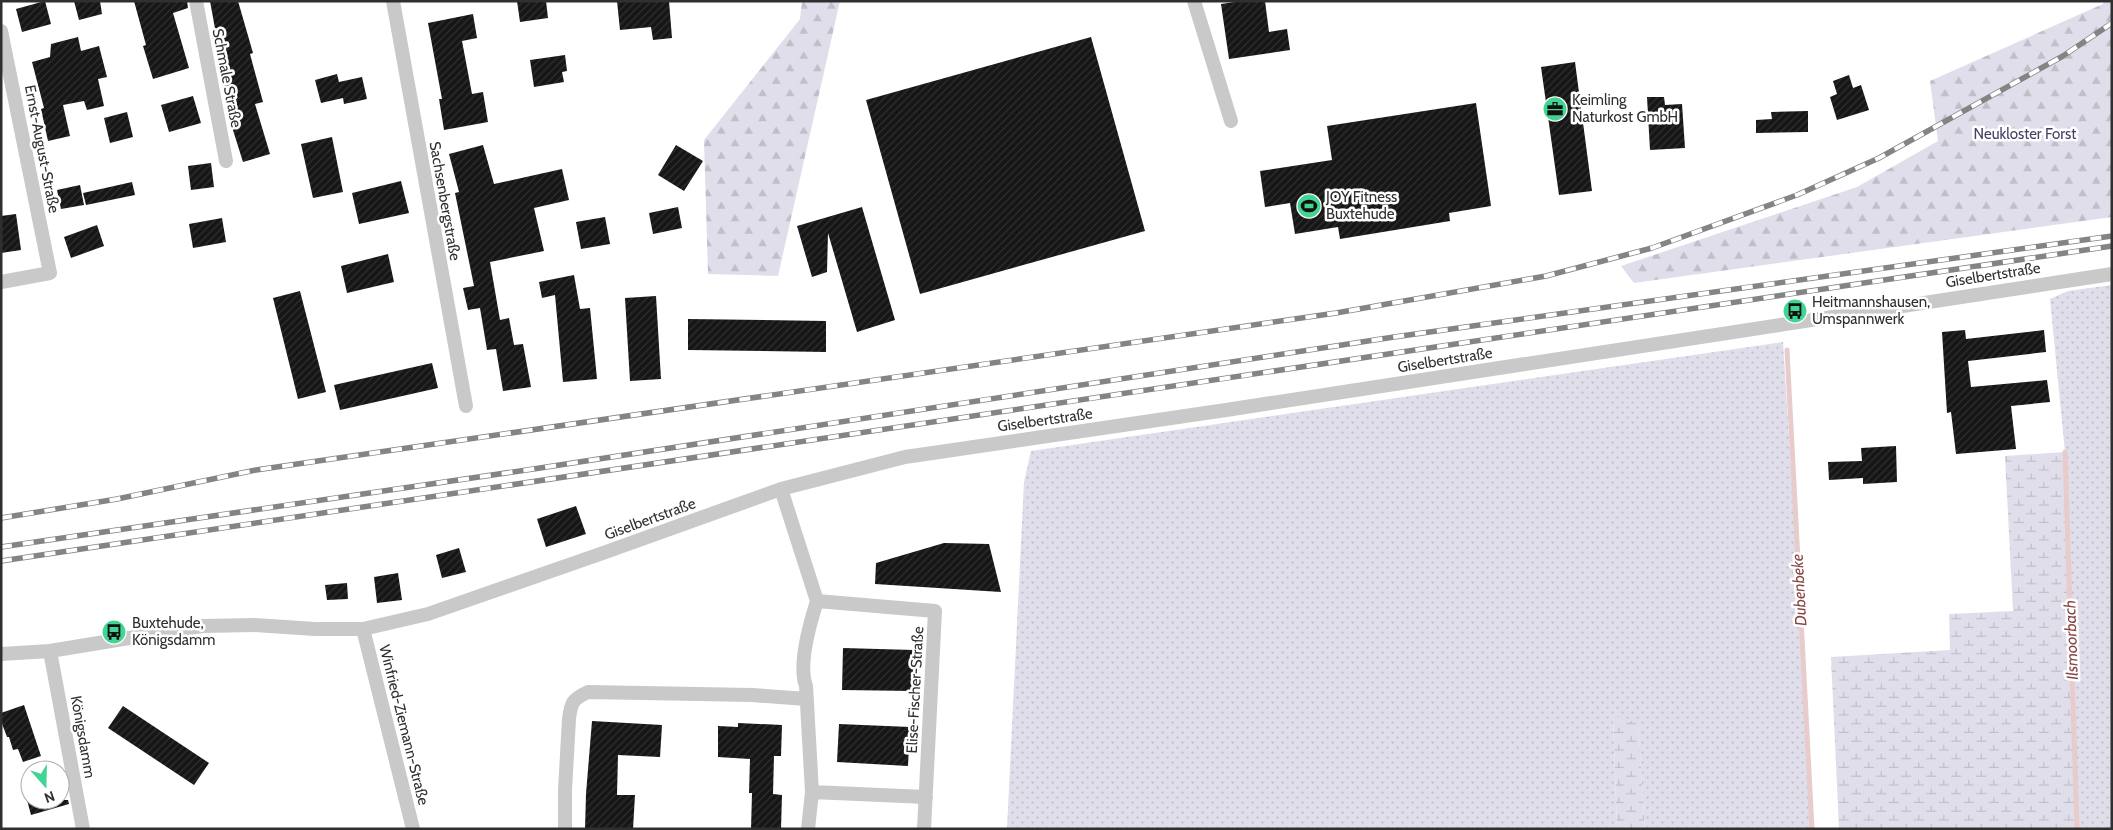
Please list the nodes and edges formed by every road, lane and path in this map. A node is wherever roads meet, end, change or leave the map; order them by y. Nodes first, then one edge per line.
1 (196, 1) edge
2 (393, 1) edge
3 (1194, 1) edge
4 (1, 31) edge
5 (1231, 121) dead end
6 (226, 161) dead end
7 (2112, 274) edge
8 (1, 282) edge
9 (466, 406) dead end
10 (781, 488) junction
11 (817, 601) junction
12 (363, 629) junction
13 (50, 651) junction
14 (1, 654) edge
15 (807, 699) junction
16 (812, 792) junction
17 (926, 797) junction
18 (83, 829) edge
19 (413, 829) edge
20 (565, 829) edge
21 (808, 829) edge
22 (924, 829) edge

1 - 6 street, Schmale Straße
2 - 9 street, Sachsenbergstraße
3 - 5 street
4 - 8 street, Ernst-August-Straße
7 - 10 street, Giselbertstraße
10 - 11 street
10 - 12 street, Giselbertstraße
11 - 15 street
11 - 17 street, Elise-Fischer-Straße
12 - 13 street, Giselbertstraße
12 - 19 street, Winfried-Ziemann-Straße
13 - 14 street, Giselbertstraße
13 - 18 street, Königsdamm
15 - 16 street
15 - 20 street
16 - 17 street
16 - 21 street
17 - 22 street, Elise-Fischer-Straße

